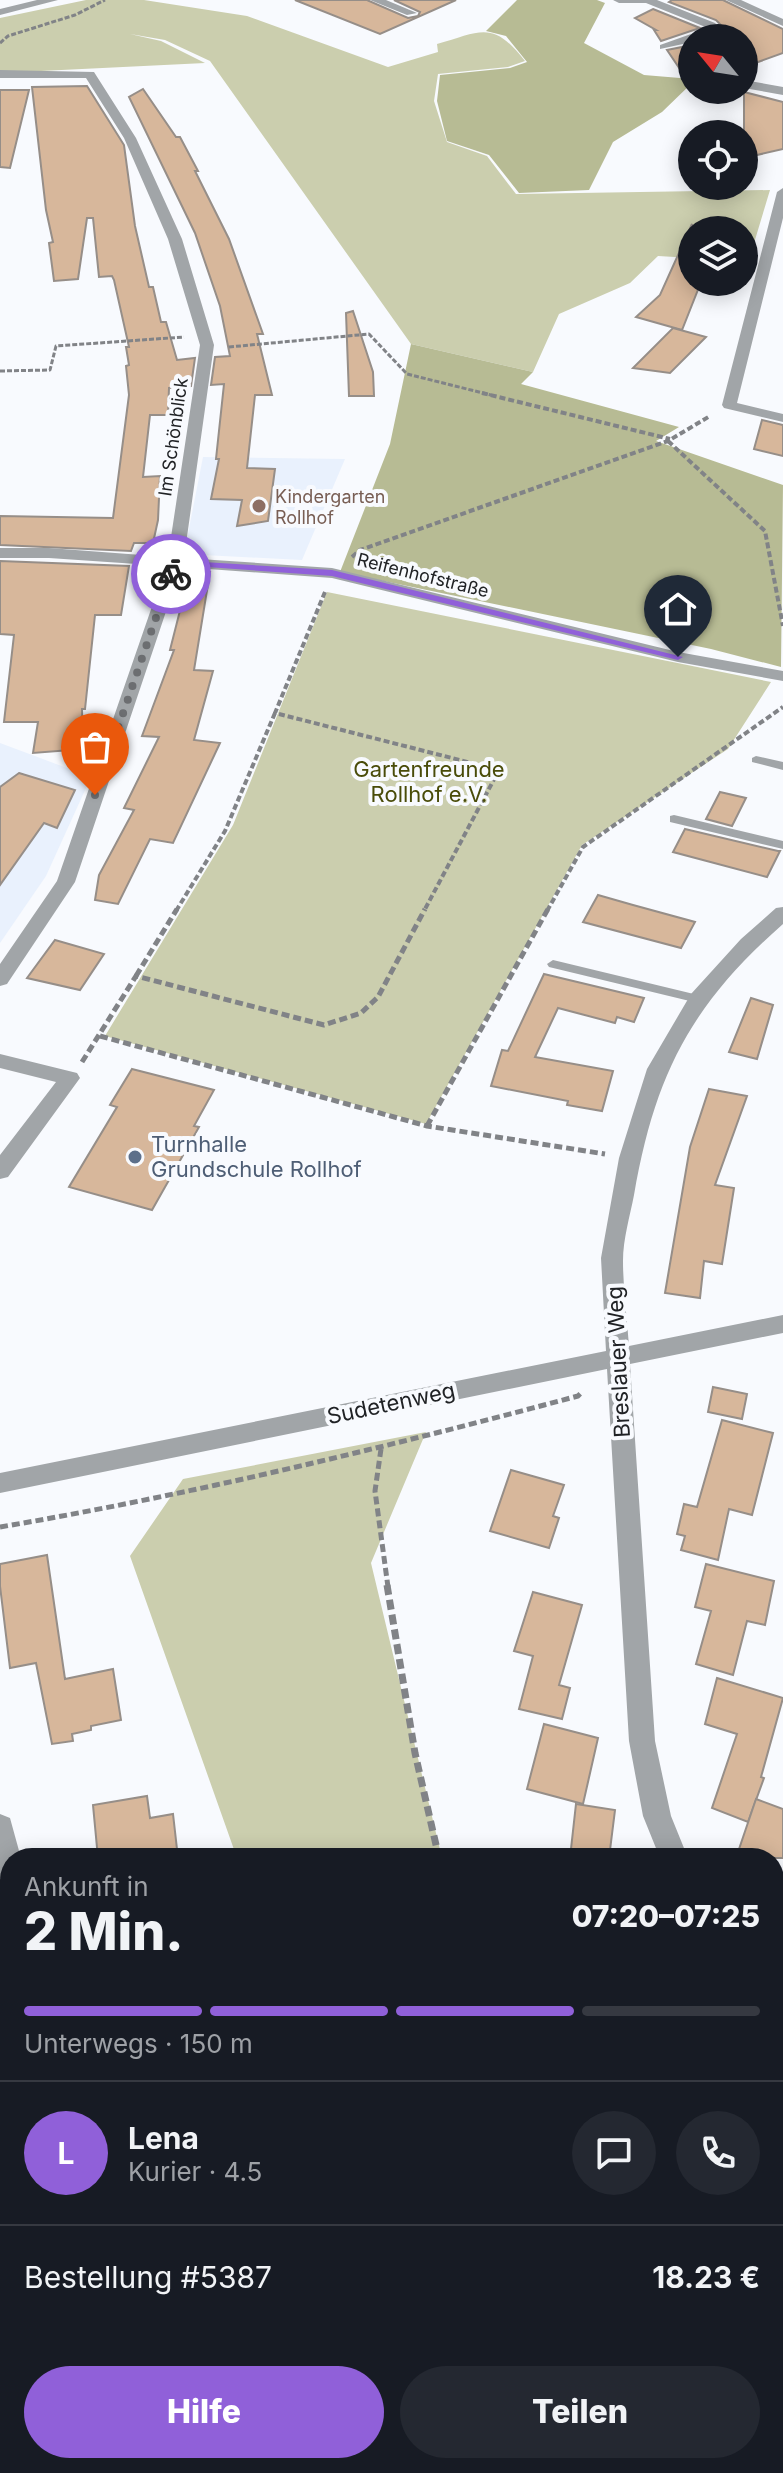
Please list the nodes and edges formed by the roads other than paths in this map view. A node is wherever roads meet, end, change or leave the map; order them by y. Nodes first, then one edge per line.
1 (52, 0) edge
2 (376, 0) edge
3 (619, 0) edge
4 (647, 0) edge
5 (732, 0) edge
6 (0, 12) edge
7 (411, 13) dead end
8 (783, 23) edge
9 (708, 24) edge
10 (678, 42) edge
11 (664, 47) dead end
12 (0, 74) edge
13 (758, 87) edge
14 (783, 91) edge
15 (783, 192) edge
16 (783, 418) edge
17 (0, 553) edge
18 (175, 562) junction
19 (783, 676) edge
20 (756, 760) dead end
21 (783, 766) edge
22 (674, 819) dead end
23 (783, 845) edge
24 (783, 913) edge
25 (553, 964) dead end
26 (0, 979) edge
27 (698, 999) junction
28 (0, 1061) edge
29 (0, 1171) edge
30 (783, 1324) edge
31 (617, 1357) junction
32 (0, 1483) edge
33 (0, 1827) edge
34 (5, 1848) edge
35 (670, 1848) edge

1 - 6 street
2 - 7 street
3 - 4 street
4 - 9 street
5 - 8 street
10 - 11 street
12 - 18 street, Im Schönblick
13 - 14 street
15 - 16 street
17 - 18 street, Reifenhofstraße
18 - 19 street, Reifenhofstraße
18 - 26 street, Im Schönblick
20 - 21 lane
22 - 23 lane
24 - 27 street, Breslauer Weg
25 - 27 lane
27 - 31 street, Breslauer Weg
28 - 29 street
30 - 31 street, Sudetenweg
31 - 32 street, Sudetenweg
31 - 35 street, Breslauer Weg
33 - 34 street

